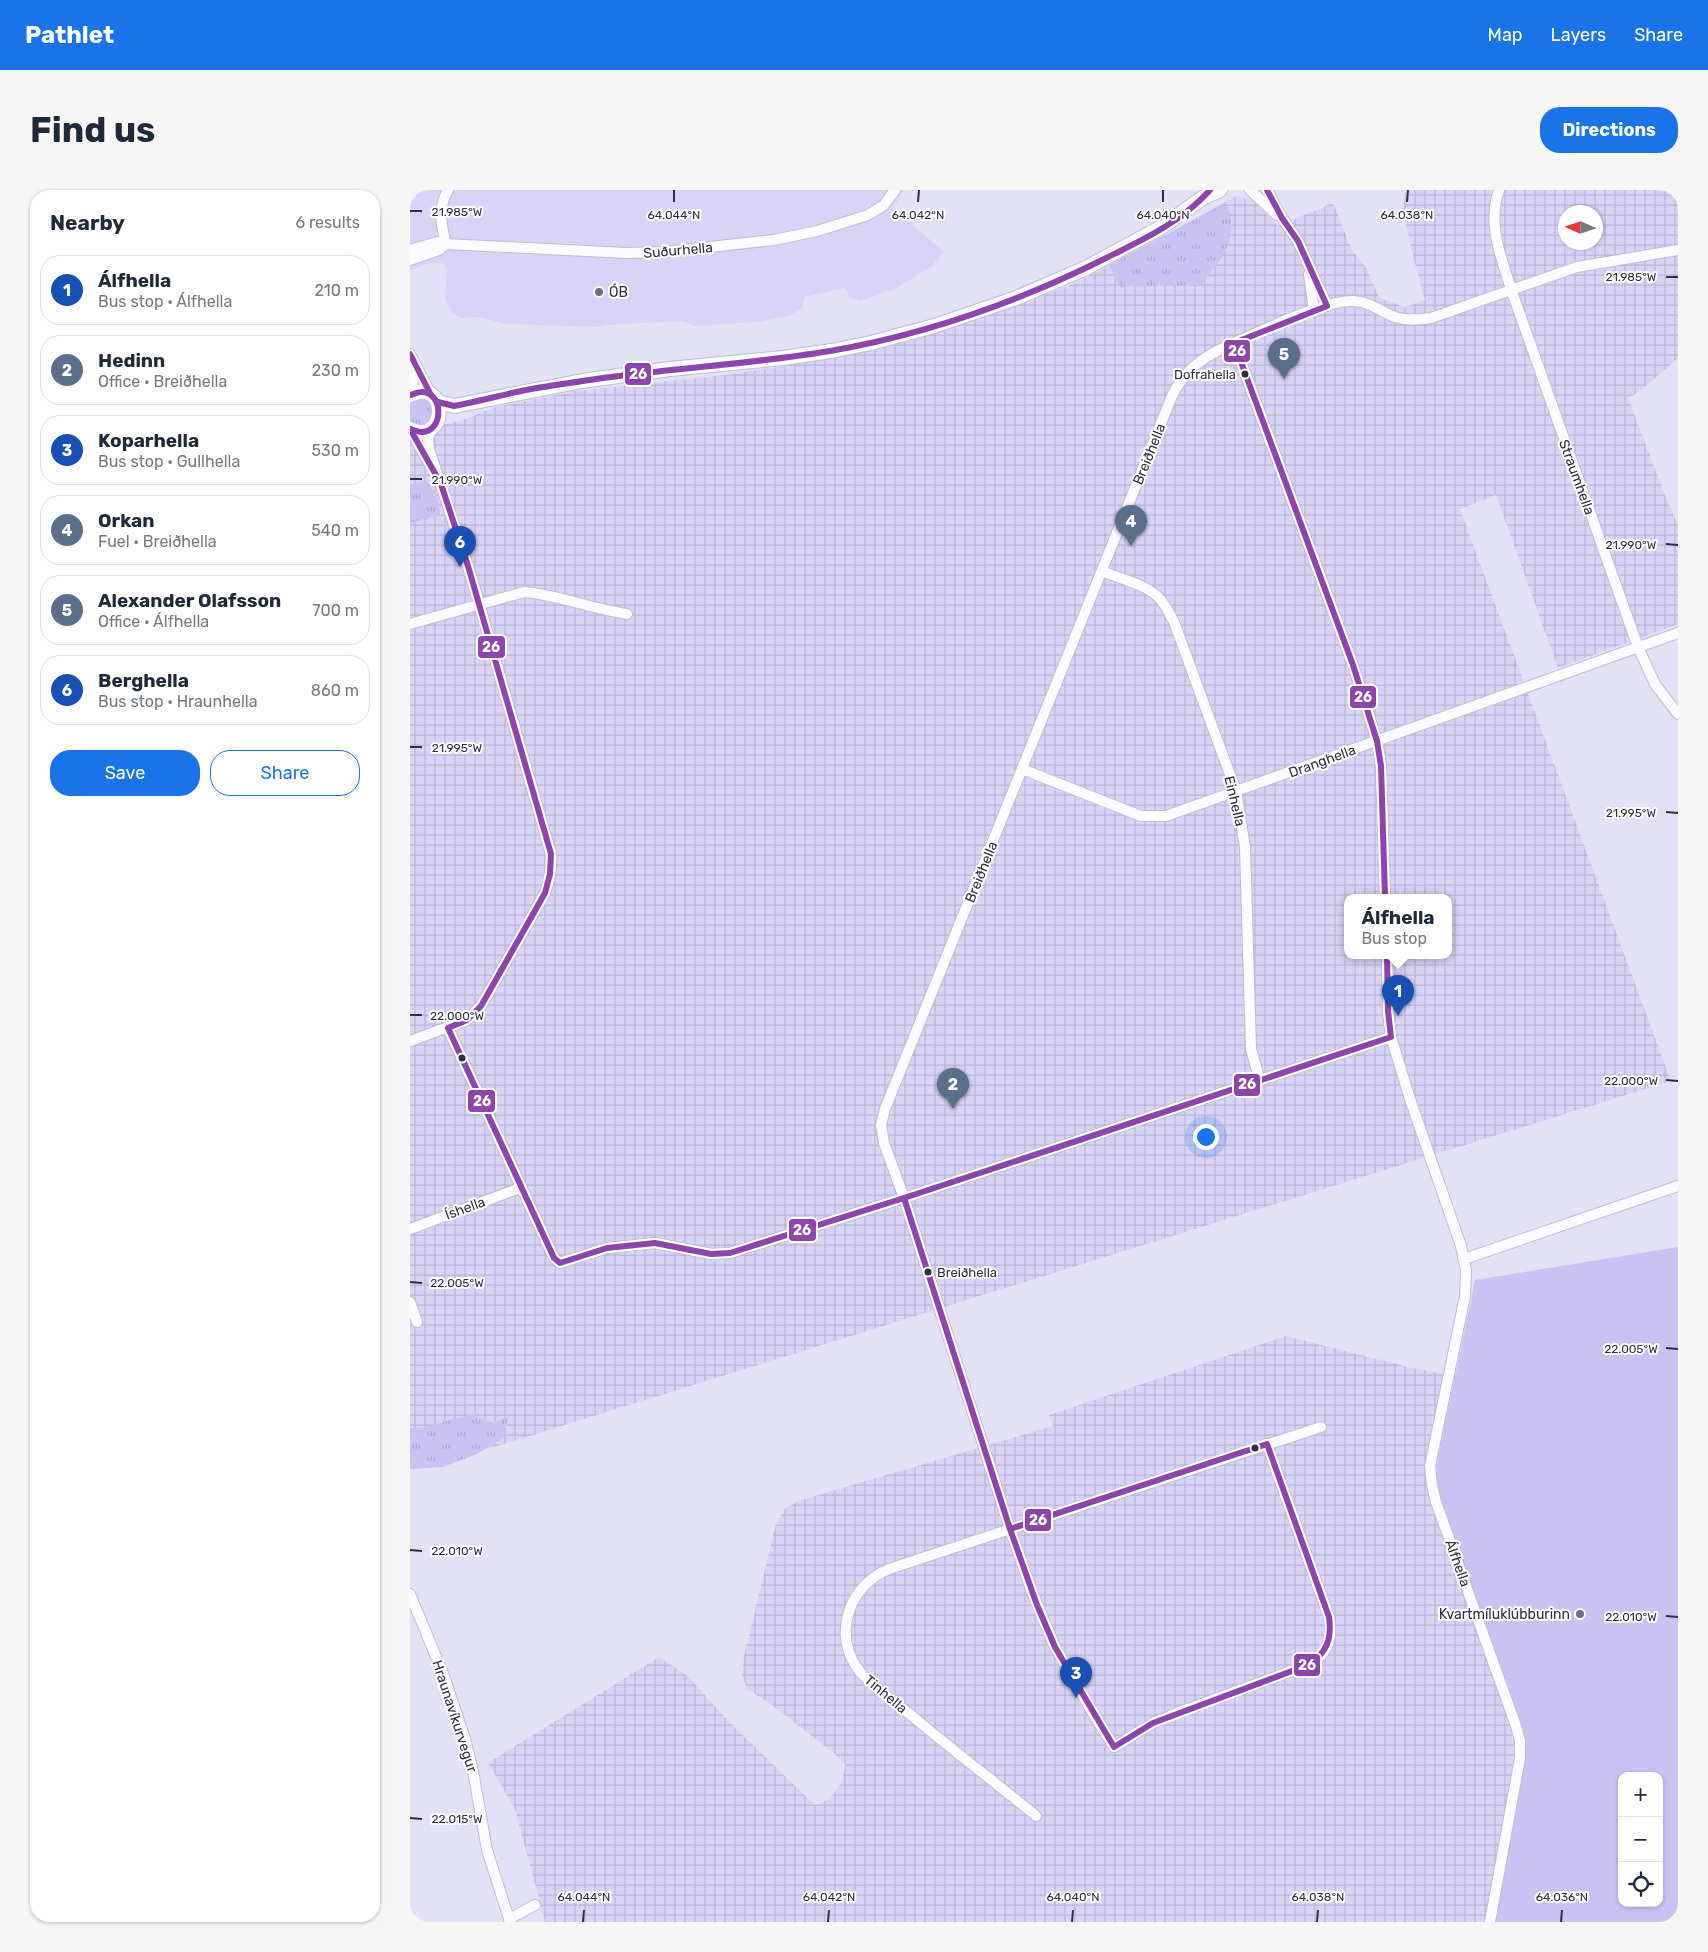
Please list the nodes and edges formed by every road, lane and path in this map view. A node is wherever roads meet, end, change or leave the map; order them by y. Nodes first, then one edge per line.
1 (448, 190) edge
2 (895, 190) edge
3 (1220, 190) edge
4 (1250, 190) edge
5 (1267, 190) edge
6 (1499, 190) edge
7 (1207, 194) edge
8 (1282, 218) junction
9 (446, 244) junction
10 (410, 250) edge
11 (1678, 250) edge
12 (410, 260) edge
13 (1309, 266) junction
14 (1511, 289) junction
15 (1327, 306) junction
16 (1314, 310) junction
17 (1234, 343) junction
18 (410, 354) edge
19 (410, 371) edge
20 (410, 394) edge
21 (434, 398) junction
22 (491, 399) junction
23 (433, 426) junction
24 (410, 429) edge
25 (441, 484) junction
26 (1102, 571) junction
27 (480, 604) junction
28 (627, 614) dead end
29 (410, 624) edge
30 (1678, 633) edge
31 (1638, 647) junction
32 (1678, 714) edge
33 (1378, 741) junction
34 (1022, 769) junction
35 (1236, 792) junction
36 (1385, 894) edge
37 (1387, 959) edge
38 (448, 1028) junction
39 (1391, 1037) junction
40 (410, 1041) edge
41 (1260, 1081) junction
42 (1678, 1186) edge
43 (520, 1188) junction
44 (904, 1198) junction
45 (410, 1229) edge
46 (1464, 1259) junction
47 (410, 1302) edge
48 (418, 1322) dead end
49 (1321, 1427) dead end
50 (1268, 1444) junction
51 (1010, 1529) junction
52 (410, 1594) edge
53 (1036, 1816) dead end
54 (534, 1905) dead end
55 (510, 1920) edge
56 (1490, 1922) edge

1 - 9 street
2 - 9 street, Suðurhella
3 - 7 main road
4 - 8 street
5 - 8 street
6 - 14 street, Straumhella
7 - 22 main road
8 - 13 street
9 - 10 street, Suðurhella
9 - 12 street
11 - 14 street
13 - 15 street
13 - 16 street
14 - 15 street
14 - 31 street, Straumhella
15 - 16 street, Breiðhella
16 - 17 street, Breiðhella
17 - 26 street, Breiðhella
17 - 33 street
18 - 21 street
19 - 20 street
20 - 21 main road
21 - 22 main road
21 - 23 main road
22 - 23 main road
23 - 24 main road
23 - 25 street
24 - 25 street
25 - 27 street
26 - 34 street, Breiðhella
26 - 35 street, Einhella
27 - 28 street
27 - 29 street
27 - 38 street
30 - 31 street, Dranghella
31 - 32 street, Straumhella
31 - 33 street, Dranghella
33 - 35 street, Dranghella
33 - 36 street
34 - 35 street, Dranghella
34 - 44 street, Breiðhella
35 - 41 street, Einhella
37 - 39 street, Álfhella
38 - 40 street
38 - 43 street
39 - 41 street
39 - 46 street, Álfhella
41 - 44 street
42 - 46 street
43 - 44 street
43 - 45 street, Íshella
44 - 51 street, Breiðhella
46 - 56 street, Álfhella
47 - 48 street
49 - 50 street, Tinhella
50 - 51 street, Tinhella
50 - 51 street, Breiðhella
51 - 53 street, Tinhella
52 - 55 street, Hraunavíkurvegur
54 - 55 street

